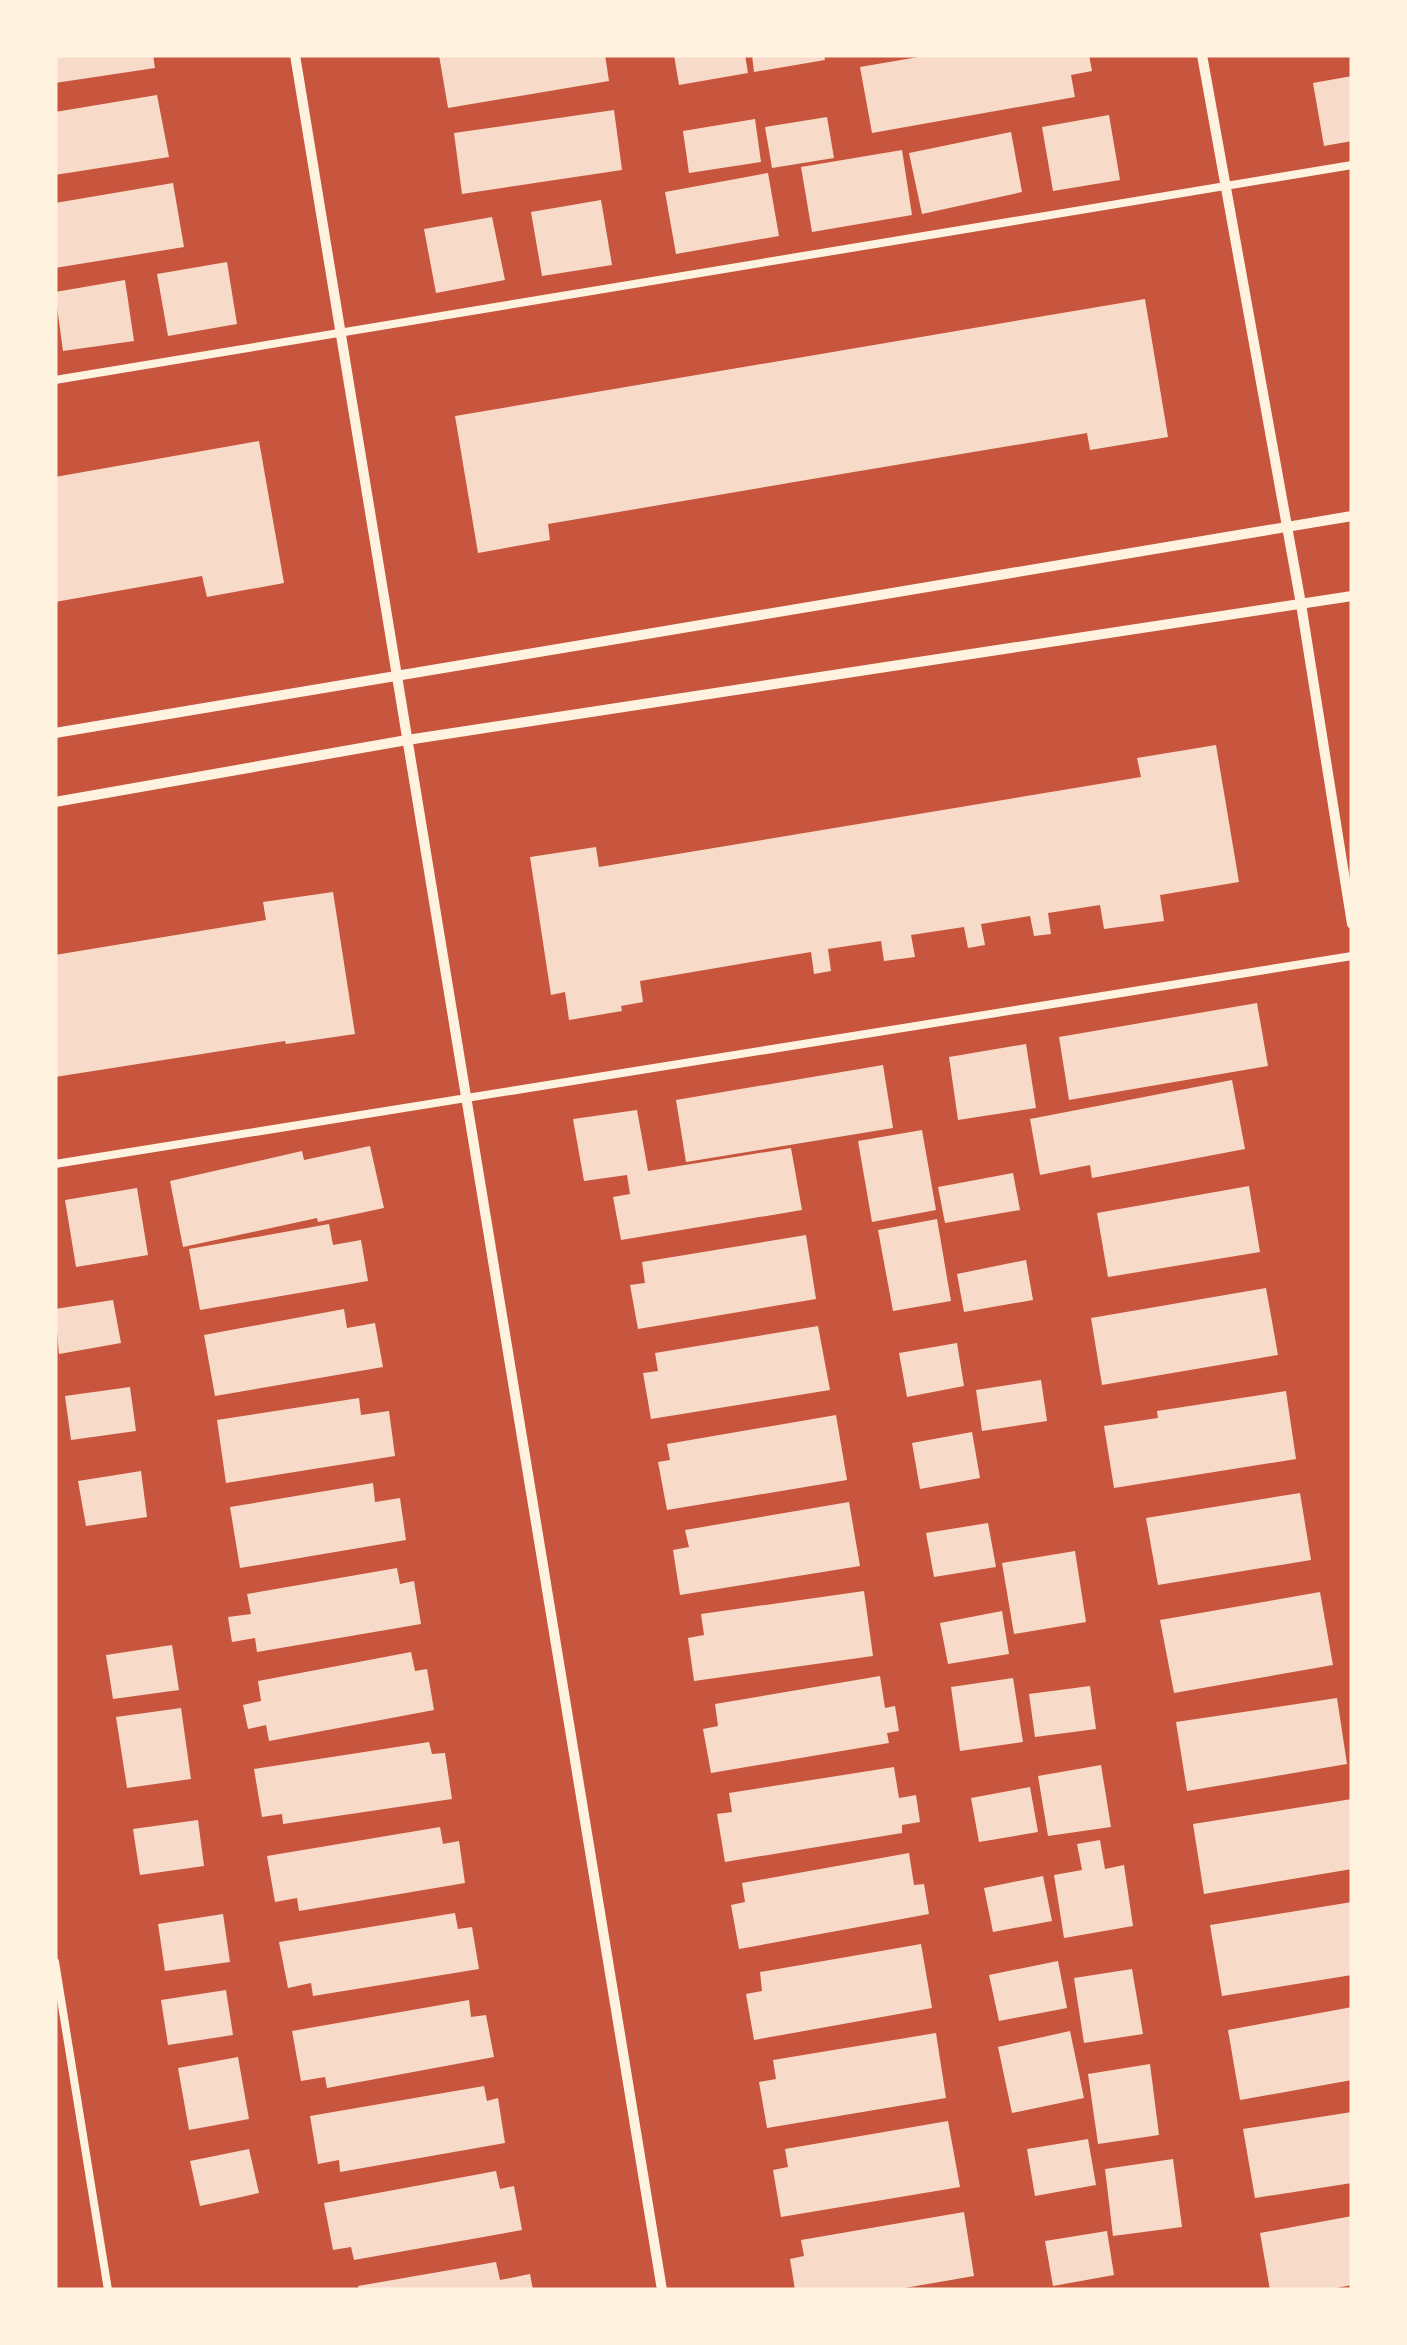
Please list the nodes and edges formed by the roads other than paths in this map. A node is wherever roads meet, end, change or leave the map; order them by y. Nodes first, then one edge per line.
1 (294, 55) edge
2 (1202, 55) edge
3 (1352, 165) edge
4 (1225, 186) junction
5 (340, 330) junction
6 (55, 380) edge
7 (1352, 516) edge
8 (1287, 527) junction
9 (1352, 596) edge
10 (1301, 604) junction
11 (397, 678) junction
12 (55, 733) edge
13 (407, 740) junction
14 (55, 802) edge
15 (1352, 924) edge
16 (1352, 956) edge
17 (466, 1100) junction
18 (55, 1164) edge
19 (55, 1962) edge
20 (108, 2290) edge
21 (662, 2290) edge

1 - 5 street
2 - 4 street
3 - 4 lane
4 - 5 lane
4 - 8 street
5 - 6 lane
5 - 11 street
7 - 8 street
8 - 10 street
8 - 11 street
9 - 10 street
10 - 13 street
10 - 15 street
11 - 12 street
11 - 13 street
13 - 14 street
13 - 17 street
16 - 17 lane
17 - 18 lane
17 - 21 street
19 - 20 lane

